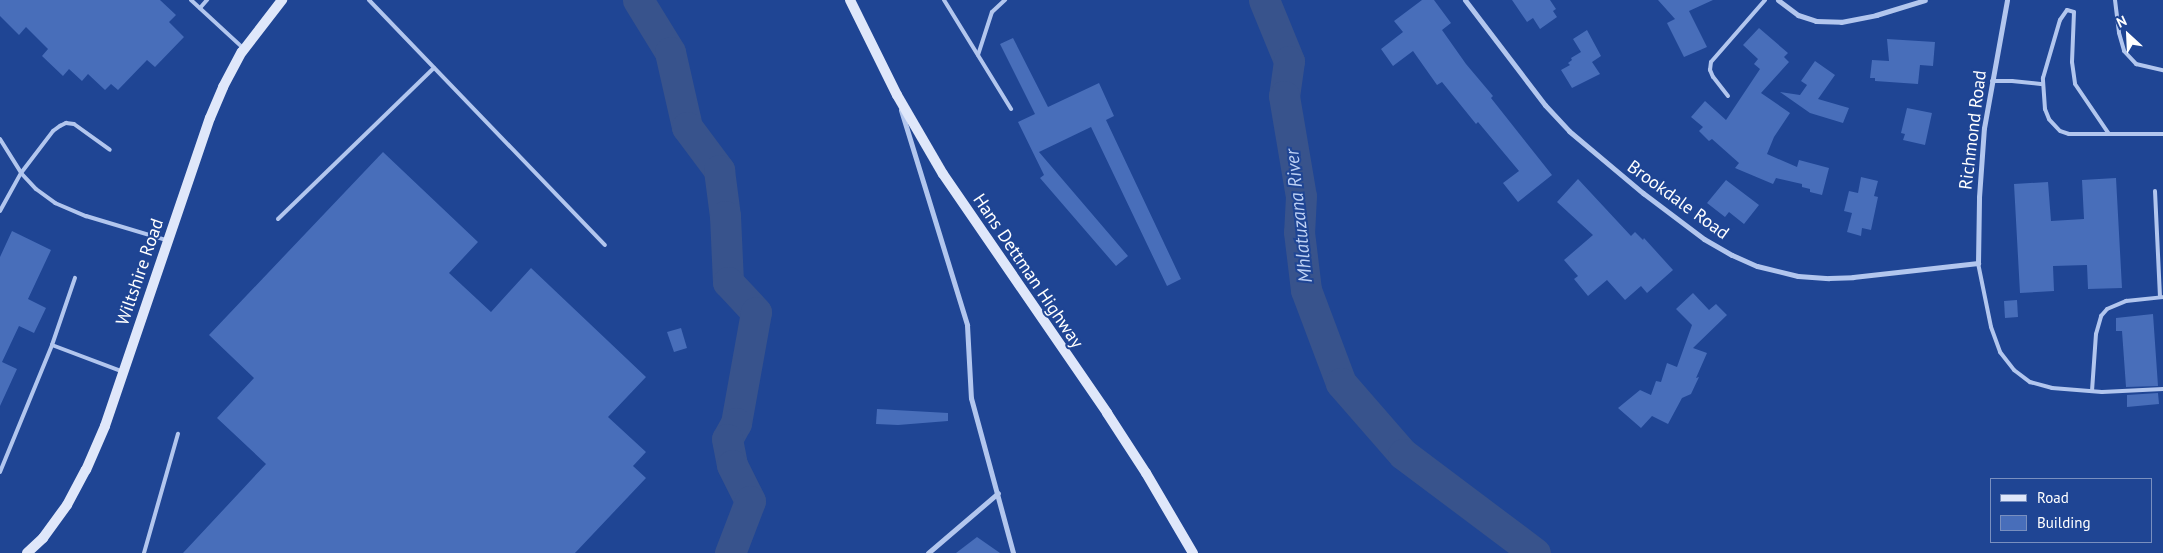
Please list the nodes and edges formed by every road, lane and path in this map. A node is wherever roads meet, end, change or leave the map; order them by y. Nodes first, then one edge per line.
1 (191, 0) edge
2 (207, 0) edge
3 (282, 0) edge
4 (369, 0) edge
5 (850, 0) edge
6 (944, 0) edge
7 (1005, 0) edge
8 (1465, 0) edge
9 (1765, 0) edge
10 (1778, 0) edge
11 (1925, 0) edge
12 (2006, 0) edge
13 (2115, 0) edge
14 (200, 8) junction
15 (244, 49) junction
16 (978, 54) junction
17 (434, 68) junction
18 (2163, 70) edge
19 (1992, 81) junction
20 (2043, 84) junction
21 (897, 96) junction
22 (1728, 96) dead end
23 (1011, 109) dead end
24 (2109, 134) junction
25 (2163, 134) edge
26 (0, 139) edge
27 (110, 150) dead end
28 (21, 173) junction
29 (2155, 191) dead end
30 (0, 211) edge
31 (278, 219) dead end
32 (168, 241) junction
33 (605, 245) dead end
34 (1978, 263) junction
35 (75, 278) dead end
36 (2162, 297) edge
37 (52, 345) junction
38 (123, 372) junction
39 (2163, 390) edge
40 (2092, 392) junction
41 (178, 434) dead end
42 (0, 472) edge
43 (998, 493) junction
44 (27, 553) edge
45 (144, 553) edge
46 (928, 553) edge
47 (1013, 553) edge
48 (1193, 553) edge

1 - 14 lane
2 - 14 lane
3 - 15 street, Wiltshire Road
4 - 17 lane
5 - 21 street, Hans Dettman Highway
6 - 16 lane
7 - 16 lane
8 - 34 street, Brookdale Road
9 - 22 lane
10 - 11 street
12 - 19 street, Richmond Road
13 - 18 lane
14 - 15 lane
15 - 32 street, Wiltshire Road
16 - 23 lane
17 - 31 lane
17 - 33 lane
19 - 20 lane
19 - 34 street, Richmond Road
20 - 24 lane
20 - 24 lane
21 - 43 street
21 - 48 street, Hans Dettman Highway
24 - 25 lane
26 - 28 lane
27 - 28 lane
28 - 30 lane
28 - 32 lane
29 - 36 lane
32 - 38 street, Wiltshire Road
34 - 40 lane
35 - 37 lane
36 - 40 lane
37 - 38 lane
37 - 42 lane
38 - 44 street, Wiltshire Road
39 - 40 lane
41 - 45 lane
43 - 46 street
43 - 47 street

